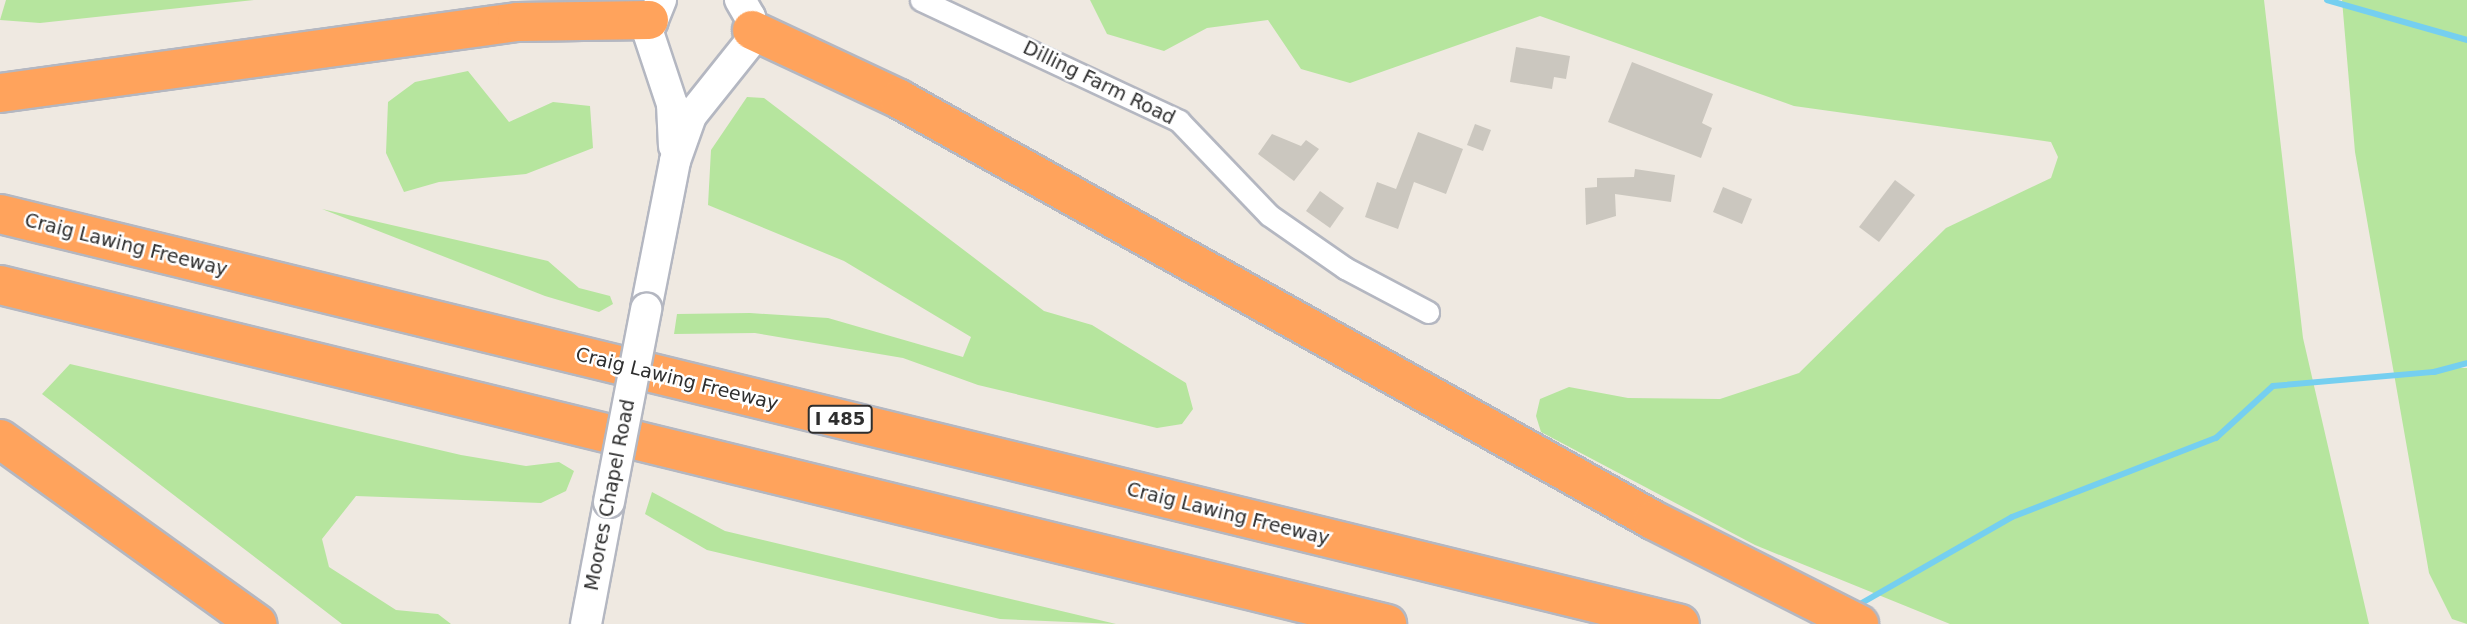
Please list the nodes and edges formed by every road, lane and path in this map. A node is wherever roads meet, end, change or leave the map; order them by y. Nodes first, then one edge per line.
1 (921, 0) edge
2 (655, 10) edge
3 (746, 15) edge
4 (0, 93) edge
5 (674, 161) junction
6 (0, 214) edge
7 (0, 285) edge
8 (1428, 312) dead end
9 (0, 439) edge
10 (257, 624) edge
11 (586, 624) edge
12 (1387, 624) edge
13 (1680, 624) edge
14 (1859, 624) edge

1 - 8 street, Dilling Farm Road
2 - 4 highway
2 - 5 main road, Moores Chapel Road
3 - 5 main road, Moores Chapel Road
3 - 14 highway
5 - 11 main road, Moores Chapel Road, bridge
6 - 13 highway, Craig Lawing Freeway / I 485
7 - 12 highway
9 - 10 highway

